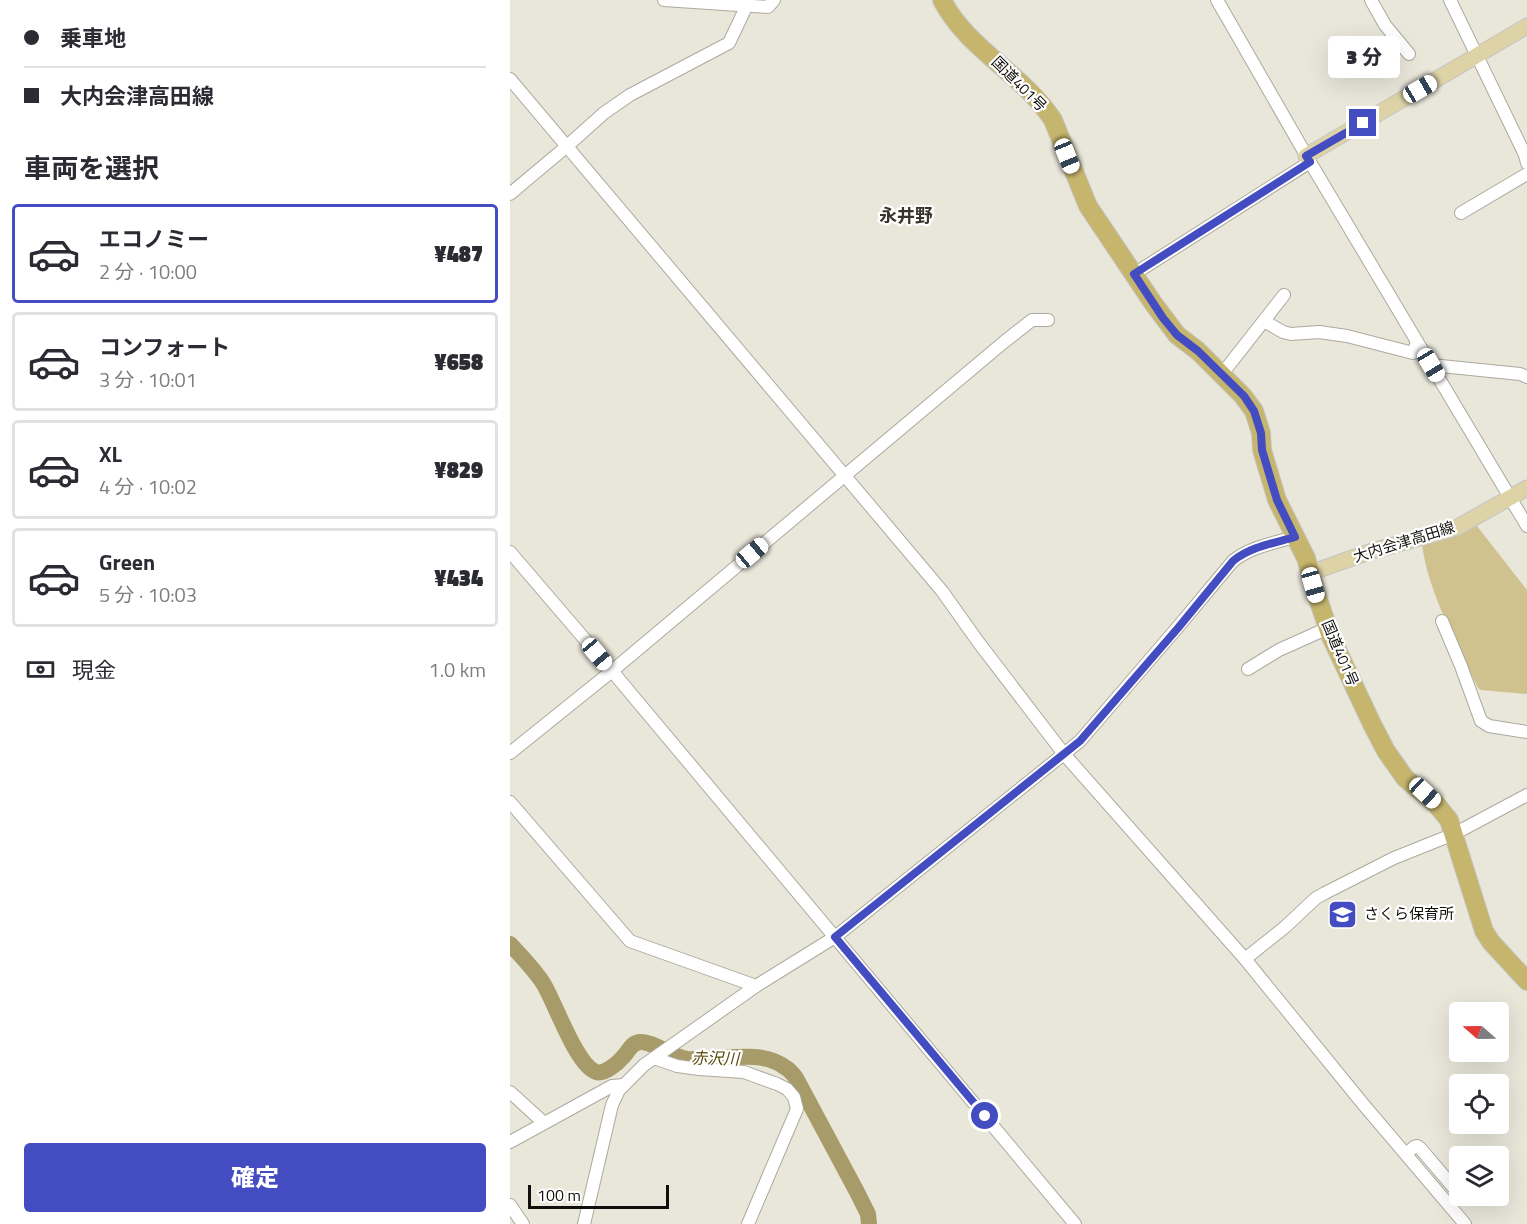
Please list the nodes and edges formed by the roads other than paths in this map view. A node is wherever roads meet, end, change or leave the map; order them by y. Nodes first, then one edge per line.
1 (664, 0) edge
2 (774, 0) edge
3 (942, 0) edge
4 (1217, 0) edge
5 (1371, 0) edge
6 (1450, 0) edge
7 (698, 1) edge
8 (747, 5) junction
9 (1527, 26) edge
10 (1409, 54) dead end
11 (1480, 54) junction
12 (510, 79) edge
13 (566, 147) junction
14 (1308, 159) junction
15 (1527, 163) edge
16 (1527, 174) edge
17 (510, 194) edge
18 (1461, 213) dead end
19 (1134, 274) junction
20 (1284, 295) dead end
21 (1047, 320) dead end
22 (1264, 321) junction
23 (1417, 342) junction
24 (1431, 365) junction
25 (1222, 374) junction
26 (1527, 377) edge
27 (844, 476) junction
28 (1527, 488) edge
29 (1510, 497) junction
30 (1527, 526) edge
31 (1295, 537) junction
32 (510, 552) edge
33 (1310, 573) junction
34 (1442, 621) dead end
35 (1328, 628) junction
36 (1248, 669) dead end
37 (612, 671) junction
38 (1527, 732) edge
39 (510, 753) edge
40 (1064, 754) junction
41 (1527, 795) edge
42 (510, 802) edge
43 (1454, 834) junction
44 (835, 937) junction
45 (1245, 959) junction
46 (1527, 981) edge
47 (756, 986) junction
48 (654, 1058) junction
49 (624, 1085) junction
50 (510, 1092) edge
51 (544, 1123) junction
52 (510, 1142) edge
53 (1406, 1154) junction
54 (1449, 1183) edge
55 (510, 1205) edge
56 (523, 1224) edge
57 (584, 1224) edge
58 (748, 1224) edge
59 (1075, 1224) edge
60 (1465, 1224) edge

1 - 7 street
2 - 8 street
3 - 19 highway, 国道401号
4 - 14 street
5 - 10 street
6 - 11 street
7 - 8 street
8 - 13 street
9 - 11 main road
11 - 14 main road
11 - 15 street
12 - 13 street
13 - 17 street
13 - 27 street
14 - 19 street
14 - 23 street
16 - 18 street
19 - 25 highway, 国道401号
20 - 22 street
21 - 27 street
22 - 23 street
22 - 25 street
23 - 24 street
24 - 26 street
24 - 29 street
25 - 31 highway, 国道401号
27 - 37 street
27 - 40 street
28 - 29 main road, 大内会津高田線
29 - 30 street
29 - 33 main road, 大内会津高田線
31 - 33 highway, 国道401号
31 - 40 street
32 - 37 street
33 - 35 highway, 国道401号
34 - 38 street
35 - 36 street
35 - 43 highway, 国道401号
37 - 39 street
37 - 44 street
40 - 44 street
40 - 45 street
41 - 43 street
42 - 47 street
43 - 45 street
43 - 46 highway, 国道401号
44 - 47 street
44 - 59 street
45 - 53 street
47 - 48 street
48 - 49 street
48 - 58 street
49 - 51 street
49 - 57 street
50 - 51 street
51 - 52 street
53 - 54 street
53 - 60 street
55 - 56 street

